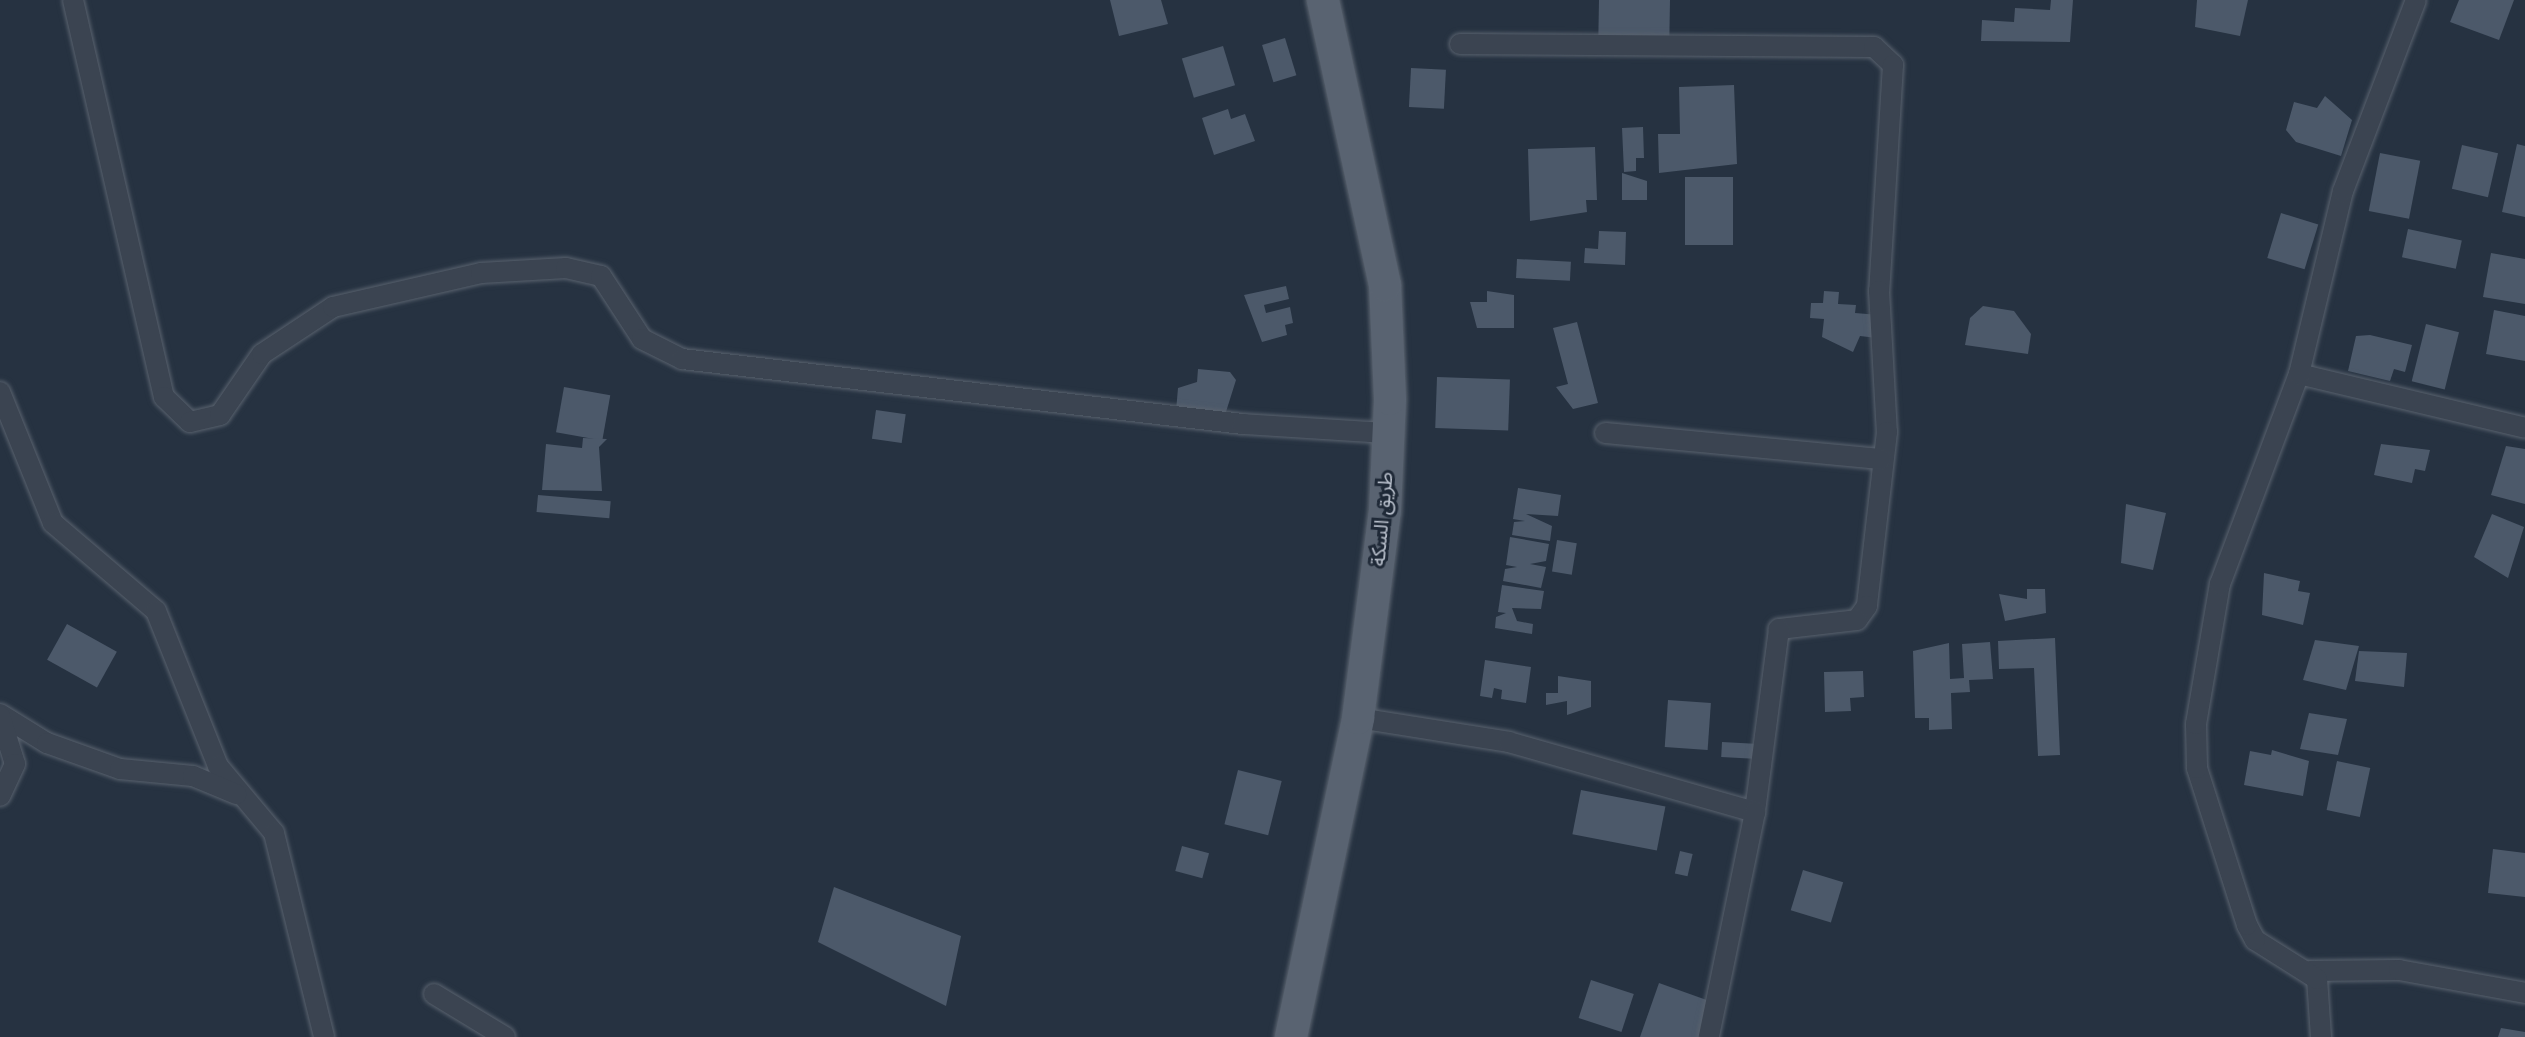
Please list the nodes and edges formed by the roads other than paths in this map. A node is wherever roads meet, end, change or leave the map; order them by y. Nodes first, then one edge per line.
1 (73, 0) edge
2 (1323, 0) edge
3 (2416, 0) edge
4 (1460, 44) dead end
5 (2299, 374) junction
6 (0, 392) edge
7 (2525, 428) edge
8 (1388, 433) junction
9 (1605, 433) dead end
10 (1881, 459) junction
11 (0, 715) edge
12 (1358, 718) junction
13 (0, 796) edge
14 (246, 798) junction
15 (1755, 812) junction
16 (2310, 971) junction
17 (2525, 993) edge
18 (434, 994) dead end
19 (324, 1037) edge
20 (505, 1037) edge
21 (1291, 1037) edge
22 (1709, 1037) edge
23 (2321, 1037) edge

1 - 8 street
2 - 8 main road, طريق السكة
3 - 5 street
4 - 10 street
5 - 7 street
5 - 16 street
6 - 14 street
8 - 12 main road, طريق السكة
9 - 10 street
10 - 15 street
11 - 13 street
11 - 14 street
12 - 15 street
12 - 21 main road, طريق السكة
14 - 19 street
15 - 22 street
16 - 17 street
16 - 23 street
18 - 20 street

